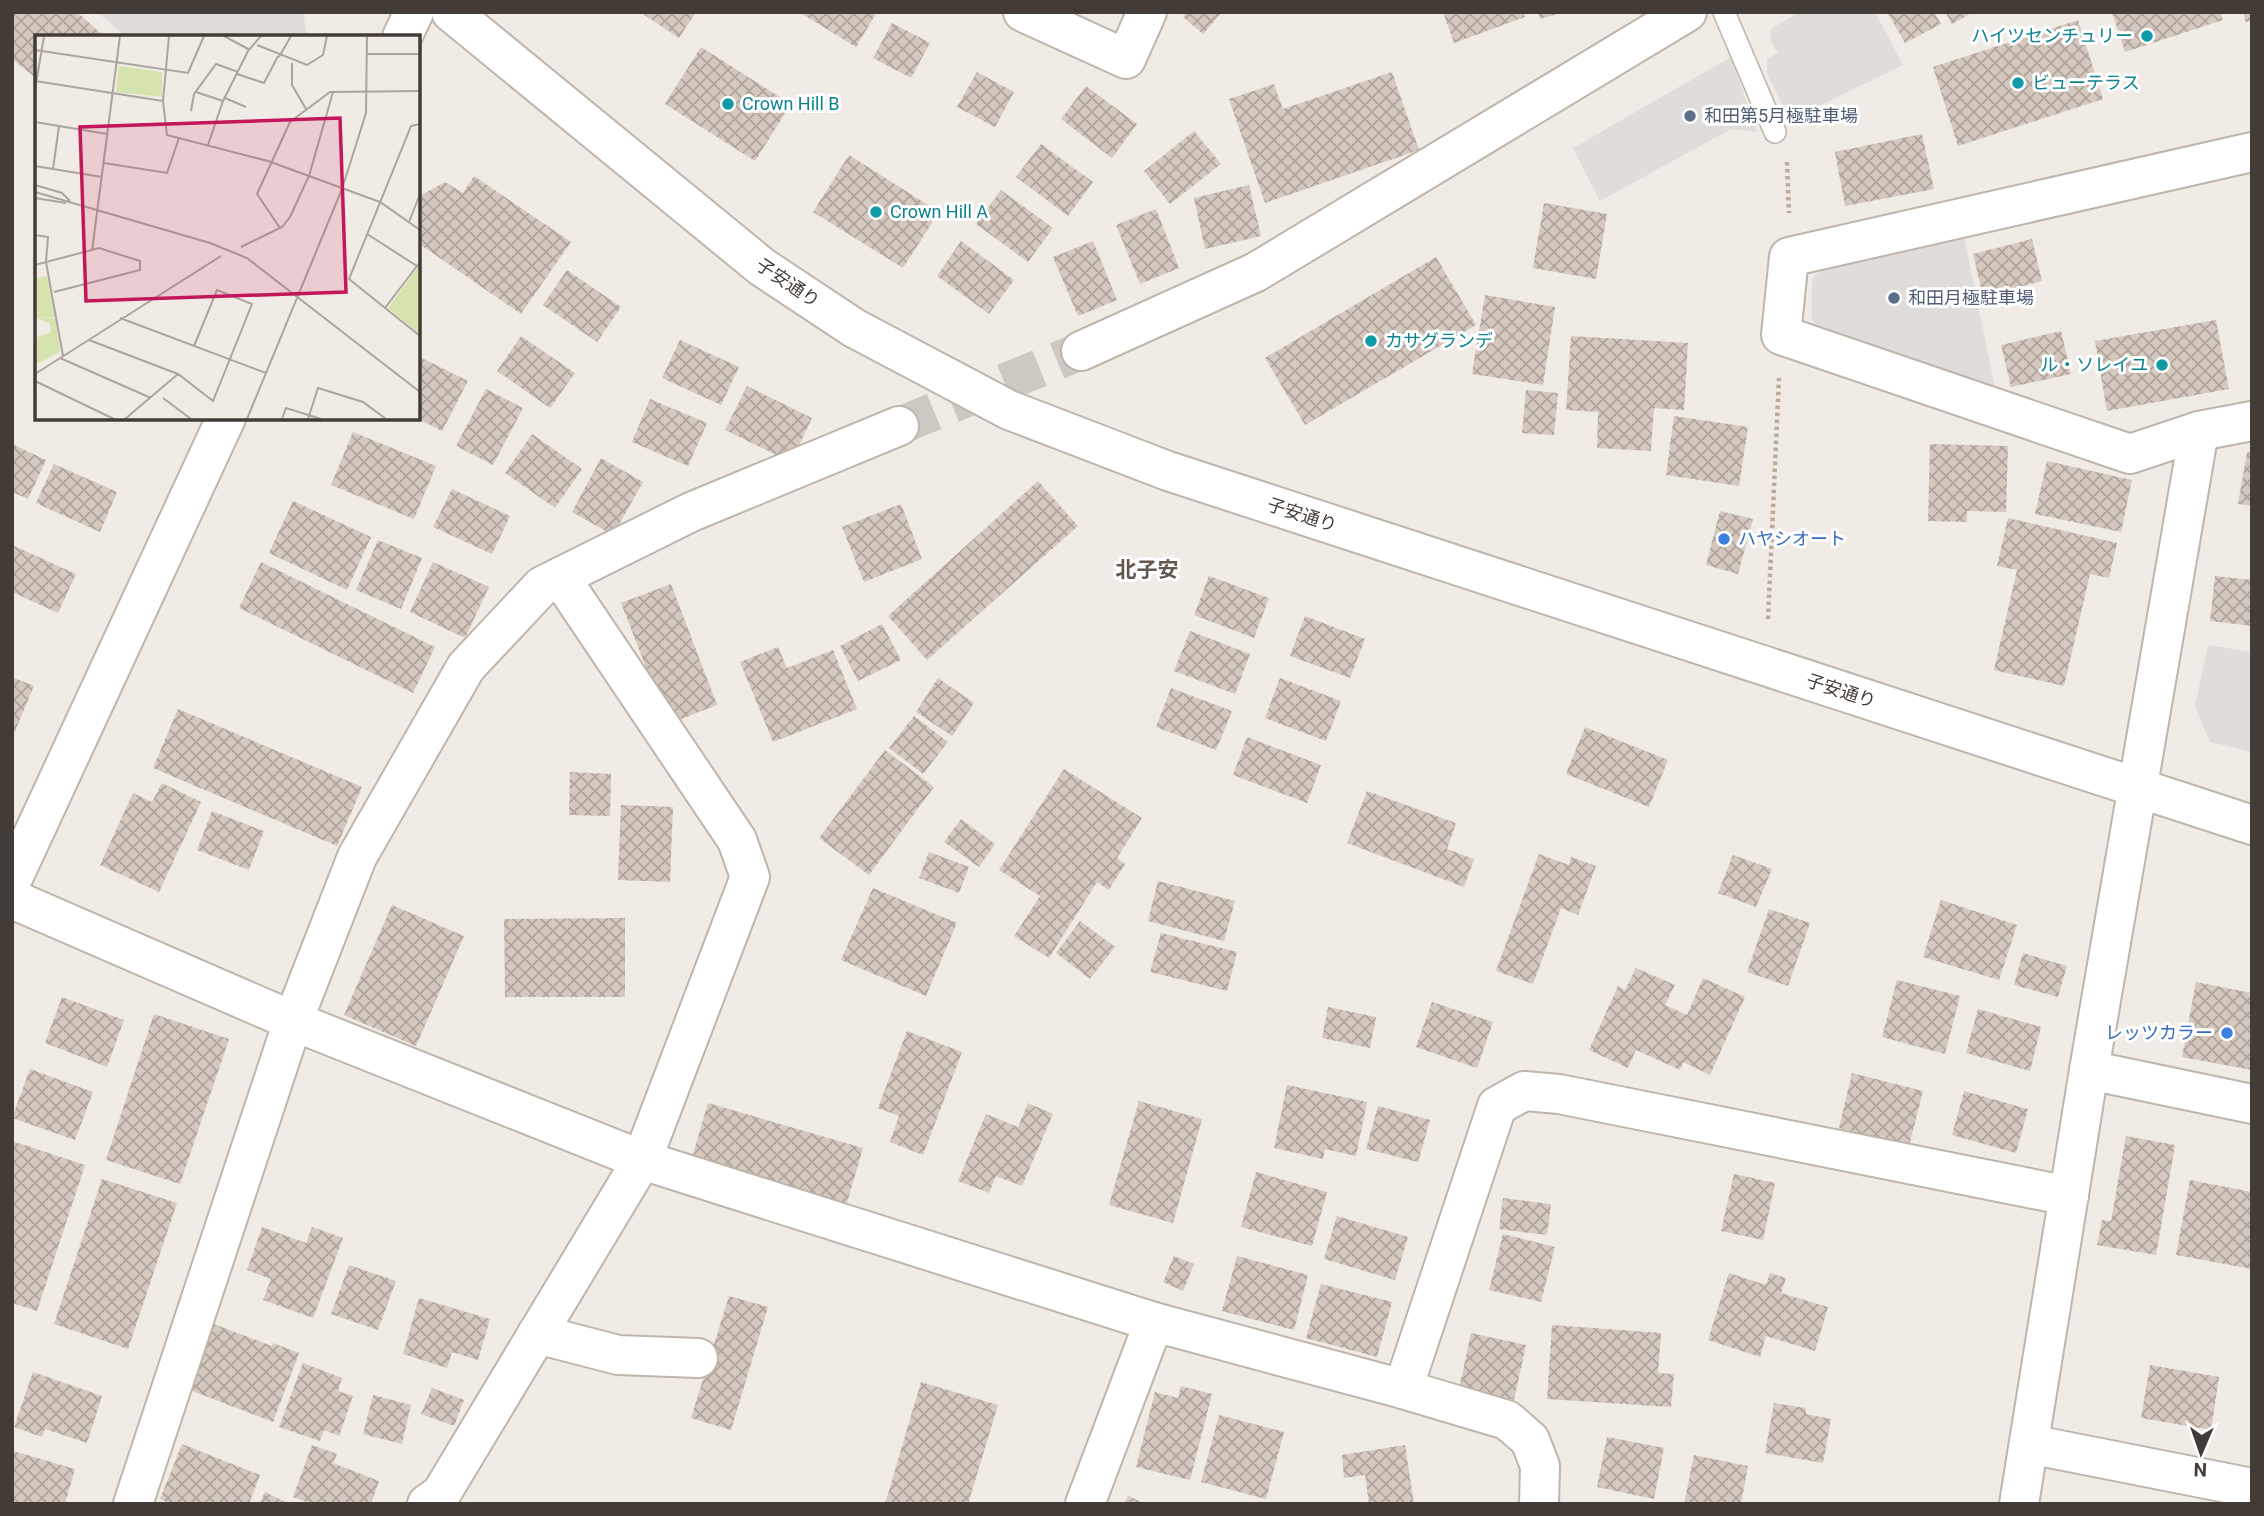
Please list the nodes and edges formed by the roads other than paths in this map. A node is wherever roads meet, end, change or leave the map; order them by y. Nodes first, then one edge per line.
1 (414, 12) edge
2 (451, 12) edge
3 (1023, 12) edge
4 (1147, 12) edge
5 (1687, 12) edge
6 (1724, 12) edge
7 (403, 35) edge
8 (1775, 132) road end
9 (2252, 152) edge
10 (1081, 351) tunnel mouth
11 (225, 420) edge
12 (2252, 421) edge
13 (899, 426) tunnel mouth
14 (2199, 431) junction
15 (559, 577) junction
16 (2138, 789) junction
17 (2252, 825) edge
18 (12, 880) edge
19 (12, 899) edge
20 (293, 1021) junction
21 (2089, 1070) junction
22 (2252, 1104) edge
23 (642, 1160) junction
24 (2069, 1196) junction
25 (1154, 1322) junction
26 (537, 1334) junction
27 (698, 1359) dead end
28 (1403, 1389) junction
29 (2029, 1444) junction
30 (2252, 1488) edge
31 (440, 1500) edge
32 (133, 1504) edge
33 (1085, 1504) edge
34 (1539, 1504) edge
35 (2019, 1504) edge

1 - 7 street
2 - 16 street, 子安通り
3 - 4 street
5 - 10 street
6 - 8 lane
9 - 14 street
11 - 18 street
12 - 14 street
13 - 15 street
14 - 16 street
15 - 20 street
15 - 23 street
16 - 17 street, 子安通り
16 - 21 street
19 - 20 street
20 - 23 street
20 - 32 street
21 - 22 street
21 - 24 street
23 - 25 street
23 - 26 street
24 - 28 street
24 - 29 street
25 - 28 street
25 - 33 street
26 - 27 street
26 - 31 street
28 - 34 street
29 - 30 street
29 - 35 street

